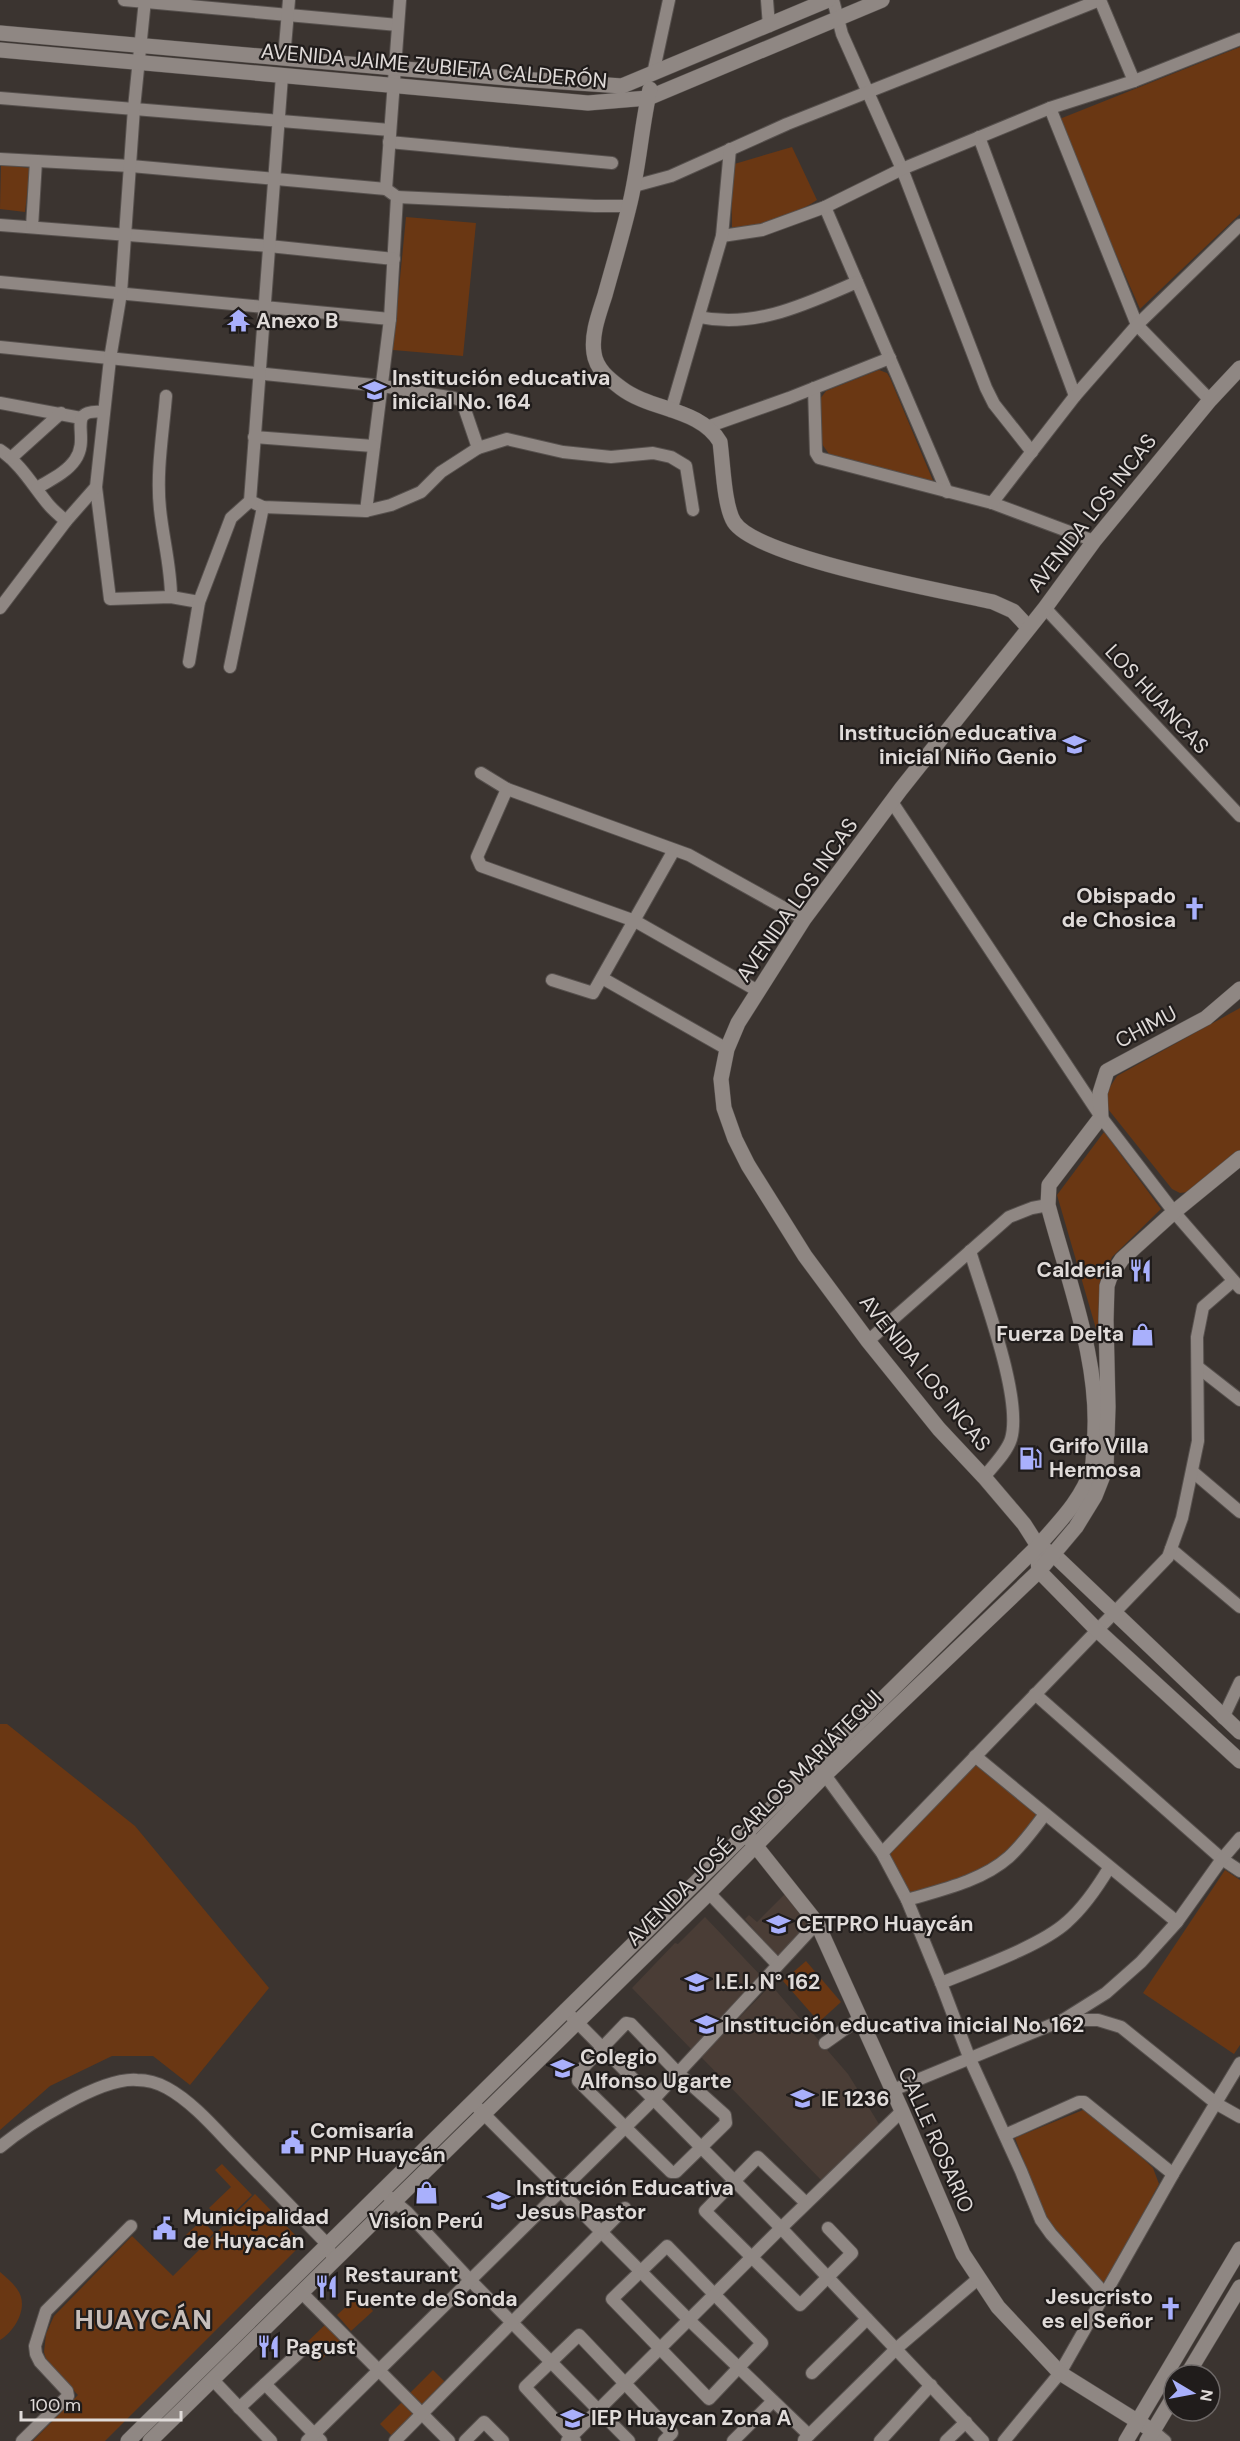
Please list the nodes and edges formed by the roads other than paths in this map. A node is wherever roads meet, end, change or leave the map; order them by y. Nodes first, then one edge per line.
1 (124, 0) edge
2 (289, 0) edge
3 (400, 0) edge
4 (669, 0) edge
5 (766, 0) edge
6 (828, 0) edge
7 (833, 0) edge
8 (882, 0) edge
9 (1100, 0) edge
10 (145, 1) edge
11 (288, 15) junction
12 (838, 18) junction
13 (398, 25) junction
14 (769, 26) junction
15 (0, 33) edge
16 (1240, 39) edge
17 (141, 45) junction
18 (0, 50) edge
19 (284, 58) junction
20 (139, 62) junction
21 (395, 68) junction
22 (653, 74) junction
23 (282, 76) junction
24 (1134, 81) junction
25 (394, 86) junction
26 (869, 93) junction
27 (0, 98) edge
28 (648, 98) junction
29 (134, 108) junction
30 (1050, 108) junction
31 (279, 121) junction
32 (389, 136) junction
33 (980, 137) junction
34 (730, 149) junction
35 (0, 159) edge
36 (36, 160) junction
37 (612, 163) dead end
38 (130, 166) junction
39 (902, 169) junction
40 (274, 179) junction
41 (634, 186) junction
42 (386, 189) junction
43 (397, 197) junction
44 (630, 206) junction
45 (825, 207) junction
46 (0, 225) edge
47 (1240, 225) edge
48 (32, 227) junction
49 (126, 233) junction
50 (722, 236) junction
51 (268, 246) junction
52 (394, 259) junction
53 (0, 282) edge
54 (857, 282) junction
55 (121, 293) junction
56 (265, 308) junction
57 (699, 317) junction
58 (390, 319) junction
59 (1137, 325) junction
60 (0, 347) edge
61 (890, 358) junction
62 (110, 359) junction
63 (259, 373) junction
64 (1237, 376) edge
65 (383, 386) junction
66 (814, 388) junction
67 (166, 396) dead end
68 (1076, 396) junction
69 (1210, 400) junction
70 (0, 403) edge
71 (671, 411) junction
72 (104, 412) junction
73 (61, 413) junction
74 (81, 418) junction
75 (707, 427) junction
76 (254, 436) junction
77 (373, 446) junction
78 (478, 448) junction
79 (0, 450) edge
80 (1032, 452) junction
81 (11, 458) junction
82 (96, 487) junction
83 (37, 488) junction
84 (947, 492) junction
85 (250, 501) junction
86 (992, 503) junction
87 (263, 507) junction
88 (693, 510) dead end
89 (366, 511) junction
90 (66, 521) junction
91 (1094, 541) junction
92 (171, 597) junction
93 (199, 602) junction
94 (0, 608) edge
95 (1045, 608) junction
96 (1028, 627) junction
97 (189, 662) dead end
98 (230, 667) dead end
99 (481, 773) dead end
100 (507, 789) junction
101 (892, 802) junction
102 (1240, 816) edge
103 (674, 850) junction
104 (804, 919) junction
105 (635, 921) junction
106 (602, 978) junction
107 (552, 980) dead end
108 (1240, 989) edge
109 (758, 991) junction
110 (728, 1049) junction
111 (1101, 1116) junction
112 (1240, 1158) edge
113 (1048, 1205) junction
114 (1174, 1212) junction
115 (970, 1251) junction
116 (1236, 1284) edge
117 (868, 1341) junction
118 (1199, 1368) junction
119 (1240, 1400) edge
120 (1193, 1472) junction
121 (984, 1477) junction
122 (1240, 1512) edge
123 (1038, 1546) junction
124 (1171, 1549) junction
125 (1053, 1554) junction
126 (1039, 1571) junction
127 (1240, 1607) edge
128 (1113, 1612) junction
129 (1096, 1629) junction
130 (1240, 1682) edge
131 (1035, 1694) junction
132 (1223, 1718) junction
133 (1240, 1732) edge
134 (975, 1756) junction
135 (1240, 1761) edge
136 (825, 1775) junction
137 (1045, 1814) junction
138 (746, 1833) junction
139 (1240, 1838) edge
140 (756, 1846) junction
141 (882, 1853) junction
142 (1222, 1859) junction
143 (1109, 1868) junction
144 (1240, 1871) edge
145 (709, 1893) junction
146 (907, 1900) junction
147 (1177, 1922) junction
148 (817, 1923) junction
149 (777, 1964) junction
150 (942, 1983) junction
151 (565, 2010) junction
152 (859, 2019) junction
153 (1063, 2020) junction
154 (576, 2021) junction
155 (825, 2043) dead end
156 (602, 2048) junction
157 (969, 2057) junction
158 (1240, 2063) edge
159 (678, 2073) junction
160 (893, 2091) junction
161 (653, 2100) junction
162 (472, 2102) junction
163 (1217, 2104) junction
164 (902, 2111) junction
165 (483, 2113) junction
166 (1240, 2117) edge
167 (625, 2128) junction
168 (1005, 2135) junction
169 (0, 2147) edge
170 (701, 2148) junction
171 (1173, 2174) junction
172 (735, 2182) junction
173 (381, 2190) junction
174 (562, 2190) junction
175 (393, 2202) junction
176 (806, 2203) junction
177 (625, 2208) dead end
178 (131, 2226) dead end
179 (781, 2228) junction
180 (828, 2228) dead end
181 (602, 2231) junction
182 (327, 2244) junction
183 (1240, 2248) edge
184 (752, 2258) junction
185 (334, 2261) junction
186 (640, 2270) junction
187 (1234, 2274) edge
188 (828, 2277) junction
189 (979, 2278) junction
190 (470, 2280) junction
191 (1240, 2287) edge
192 (302, 2292) junction
193 (1104, 2293) junction
194 (715, 2295) junction
195 (867, 2319) junction
196 (689, 2320) junction
197 (512, 2323) junction
198 (304, 2348) dead end
199 (660, 2348) junction
200 (897, 2349) junction
201 (551, 2362) junction
202 (1194, 2363) edge
203 (739, 2368) junction
204 (378, 2371) junction
205 (812, 2373) dead end
206 (1060, 2373) junction
207 (212, 2379) junction
208 (625, 2382) junction
209 (265, 2384) junction
210 (931, 2385) junction
211 (773, 2401) junction
212 (239, 2408) junction
213 (598, 2410) junction
214 (422, 2414) junction
215 (1162, 2421) edge
216 (966, 2422) junction
217 (1137, 2422) junction
218 (806, 2438) edge
219 (1154, 2438) edge
220 (314, 2439) edge
221 (571, 2440) edge
222 (22, 2441) edge
223 (128, 2441) edge
224 (150, 2441) edge
225 (271, 2441) edge
226 (395, 2441) edge
227 (449, 2441) edge
228 (465, 2441) edge
229 (503, 2441) edge
230 (629, 2441) edge
231 (664, 2441) edge
232 (733, 2441) edge
233 (880, 2441) edge
234 (946, 2441) edge
235 (983, 2441) edge
236 (1004, 2441) edge
237 (1117, 2441) edge
238 (1126, 2441) edge

1 - 10 street
2 - 11 street
3 - 13 street
4 - 22 street
5 - 14 street
6 - 14 street, AVENIDA JAIME ZUBIETA CALDERÓN
7 - 12 street
8 - 12 street, AVENIDA JAIME ZUBIETA CALDERÓN
9 - 24 street
9 - 26 street
10 - 11 street
10 - 17 street
11 - 13 street
11 - 19 street
12 - 26 street
12 - 28 street, AVENIDA JAIME ZUBIETA CALDERÓN
13 - 21 street
14 - 22 street, AVENIDA JAIME ZUBIETA CALDERÓN
15 - 17 street, AVENIDA JAIME ZUBIETA CALDERÓN
16 - 24 street
17 - 19 street, AVENIDA JAIME ZUBIETA CALDERÓN
17 - 20 street
18 - 20 street, AVENIDA JAIME ZUBIETA CALDERÓN
19 - 21 street, AVENIDA JAIME ZUBIETA CALDERÓN
20 - 23 street, AVENIDA JAIME ZUBIETA CALDERÓN
20 - 29 street
21 - 22 street, AVENIDA JAIME ZUBIETA CALDERÓN
21 - 25 street
22 - 28 street
23 - 25 street, AVENIDA JAIME ZUBIETA CALDERÓN
23 - 31 street
24 - 30 street
25 - 28 street, AVENIDA JAIME ZUBIETA CALDERÓN
25 - 32 street
26 - 34 street
26 - 39 street
27 - 29 street
28 - 41 street
29 - 31 street
29 - 38 street
30 - 33 street
30 - 59 street
31 - 32 street
31 - 40 street
32 - 37 street
32 - 42 street
33 - 39 street
33 - 68 street
34 - 41 street
34 - 50 street
35 - 36 street
36 - 38 street
36 - 48 street
38 - 40 street
38 - 49 street
39 - 45 street
39 - 80 street
40 - 42 street
40 - 51 street
41 - 44 street
42 - 43 street
43 - 44 street
43 - 52 street
44 - 71 street
45 - 50 street
45 - 54 street
46 - 48 street
47 - 59 street
48 - 49 street
49 - 51 street
49 - 55 street
50 - 57 street
51 - 52 street
51 - 56 street
52 - 58 street
53 - 55 street
54 - 57 street
54 - 61 street
55 - 56 street
55 - 62 street
56 - 58 street
56 - 63 street
57 - 71 street
58 - 65 street
59 - 68 street
59 - 69 street
60 - 62 street
61 - 66 street
61 - 84 street
62 - 63 street
62 - 72 street
63 - 65 street
63 - 76 street
64 - 69 street, AVENIDA LOS INCAS
65 - 77 street
65 - 78 street
66 - 75 street
66 - 84 street
67 - 92 street
68 - 80 street
69 - 91 street, AVENIDA LOS INCAS
70 - 73 street
71 - 75 street
72 - 74 street
72 - 82 street
73 - 74 street
73 - 81 street
74 - 83 street
75 - 96 street
76 - 77 street
76 - 85 street
77 - 89 street
78 - 88 street
78 - 89 street
79 - 81 street
80 - 86 street
81 - 83 street
82 - 90 street
82 - 92 street
83 - 90 street
84 - 86 street
85 - 87 street
85 - 93 street
86 - 91 street
87 - 89 street
87 - 98 street
90 - 94 street
91 - 95 street, AVENIDA LOS INCAS
92 - 93 street
93 - 97 street
95 - 96 street, AVENIDA LOS INCAS
95 - 102 street, LOS HUANCAS
96 - 101 street, AVENIDA LOS INCAS
99 - 100 street
100 - 103 street
100 - 105 street
101 - 104 street, AVENIDA LOS INCAS
101 - 111 street
103 - 104 street
103 - 105 street
104 - 109 street, AVENIDA LOS INCAS
105 - 106 street
105 - 109 street
106 - 107 street
106 - 110 street
108 - 111 street, CHIMU
109 - 110 street, AVENIDA LOS INCAS
110 - 117 street, AVENIDA LOS INCAS
111 - 113 street
111 - 114 street
112 - 114 street, AVENIDA JOSÉ CARLOS MARIÁTEGUI
113 - 115 street
113 - 123 street, AVENIDA JOSÉ CARLOS MARIÁTEGUI
114 - 116 street
114 - 125 street, AVENIDA JOSÉ CARLOS MARIÁTEGUI
115 - 117 street
115 - 121 street
116 - 118 street
117 - 121 street, AVENIDA LOS INCAS
118 - 119 street
118 - 120 street
120 - 122 street
120 - 124 street
121 - 123 street, AVENIDA LOS INCAS
123 - 125 street, AVENIDA LOS INCAS
123 - 126 street
123 - 138 street, AVENIDA JOSÉ CARLOS MARIÁTEGUI
124 - 127 street
124 - 128 street
125 - 126 street, AVENIDA JOSÉ CARLOS MARIÁTEGUI
125 - 128 street, AVENIDA LOS INCAS
126 - 129 street
126 - 136 street, AVENIDA JOSÉ CARLOS MARIÁTEGUI
128 - 129 street
128 - 132 street, AVENIDA LOS INCAS
129 - 131 street
129 - 135 street
130 - 132 street
131 - 134 street
131 - 142 street
132 - 133 street, AVENIDA LOS INCAS
134 - 137 street
134 - 141 street
136 - 140 street, AVENIDA JOSÉ CARLOS MARIÁTEGUI
136 - 141 street
137 - 143 street
137 - 146 street
138 - 140 street, CALLE ROSARIO
138 - 151 street, AVENIDA JOSÉ CARLOS MARIÁTEGUI
139 - 142 street
140 - 145 street, AVENIDA JOSÉ CARLOS MARIÁTEGUI
140 - 148 street, CALLE ROSARIO
141 - 146 street
142 - 144 street
142 - 147 street
143 - 147 street
143 - 150 street
145 - 149 street
145 - 154 street, AVENIDA JOSÉ CARLOS MARIÁTEGUI
146 - 150 street
147 - 153 street
148 - 149 street
148 - 152 street, CALLE ROSARIO
149 - 159 street
150 - 157 street
151 - 154 street
151 - 162 street, AVENIDA JOSÉ CARLOS MARIÁTEGUI
152 - 155 street
152 - 160 street, CALLE ROSARIO
153 - 157 street
153 - 163 street
154 - 156 street
154 - 165 street, AVENIDA JOSÉ CARLOS MARIÁTEGUI
156 - 159 street
156 - 161 street
156 - 167 street
157 - 160 street
157 - 168 street
158 - 163 street
159 - 161 street
159 - 170 street
160 - 164 street, CALLE ROSARIO
161 - 167 street
161 - 170 street
162 - 165 street
162 - 173 street, AVENIDA JOSÉ CARLOS MARIÁTEGUI
163 - 166 street
163 - 171 street
164 - 176 street
164 - 189 street, CALLE ROSARIO
165 - 174 street
165 - 175 street, AVENIDA JOSÉ CARLOS MARIÁTEGUI
167 - 170 street
167 - 174 street
168 - 171 street
168 - 193 street
169 - 182 street
170 - 172 street
171 - 193 street
172 - 176 street
172 - 179 street
172 - 184 street
173 - 175 street
173 - 182 street, AVENIDA JOSÉ CARLOS MARIÁTEGUI
174 - 181 street
174 - 190 street
175 - 185 street, AVENIDA JOSÉ CARLOS MARIÁTEGUI
175 - 190 street
176 - 179 street
177 - 181 street
178 - 222 street
179 - 184 street
179 - 188 street
180 - 188 street
181 - 186 street
181 - 197 street
182 - 185 street
182 - 223 street, AVENIDA JOSÉ CARLOS MARIÁTEGUI
183 - 187 street
184 - 188 street
184 - 194 street
185 - 192 street, AVENIDA JOSÉ CARLOS MARIÁTEGUI
186 - 194 street
186 - 196 street
186 - 199 street
187 - 217 street
188 - 195 street
189 - 200 street
189 - 206 street, CALLE ROSARIO
190 - 197 street
190 - 204 street
191 - 202 street
192 - 204 street
192 - 207 street, AVENIDA JOSÉ CARLOS MARIÁTEGUI
193 - 206 street
194 - 196 street
194 - 203 street
195 - 200 street
195 - 205 street
196 - 199 street
196 - 203 street
197 - 201 street
197 - 214 street
198 - 209 street
199 - 203 street
199 - 208 street
200 - 210 street
200 - 218 street
201 - 208 street
201 - 213 street
201 - 221 street
203 - 211 street
204 - 214 street
204 - 220 street
206 - 217 street, CALLE ROSARIO
206 - 236 street
207 - 212 street
207 - 224 street, AVENIDA JOSÉ CARLOS MARIÁTEGUI
208 - 213 street
208 - 231 street
209 - 212 street
209 - 220 street
210 - 216 street
210 - 233 street
211 - 218 street
211 - 232 street
212 - 225 street
213 - 221 street
213 - 230 street
214 - 226 street
214 - 227 street
215 - 219 street
216 - 234 street
216 - 235 street
217 - 219 street, CALLE ROSARIO
217 - 237 street
217 - 238 street
228 - 229 street

